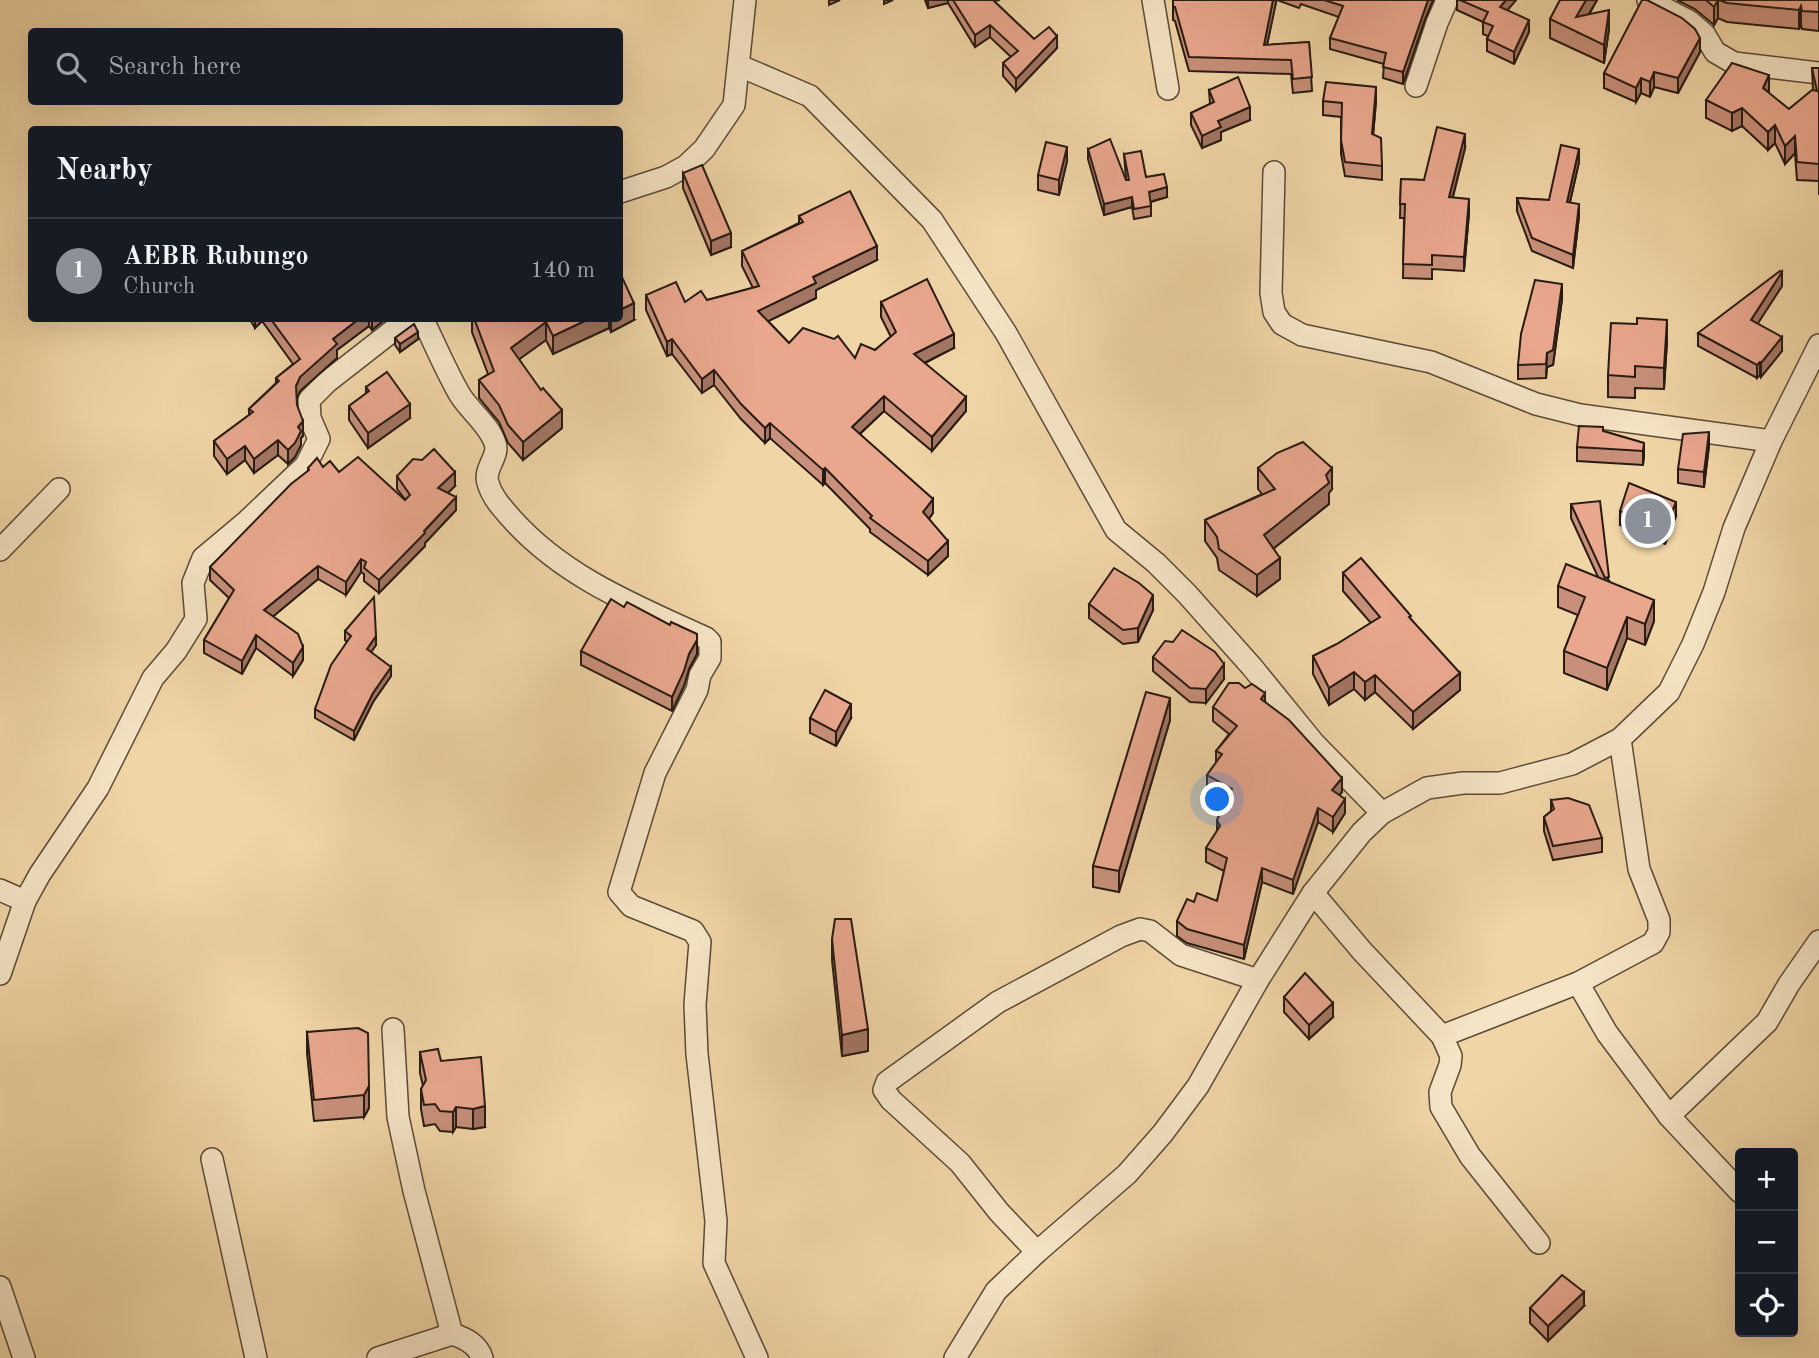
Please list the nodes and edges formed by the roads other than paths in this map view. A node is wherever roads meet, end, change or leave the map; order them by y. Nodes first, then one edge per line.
1 (745, 0) edge
2 (1153, 0) edge
3 (1447, 0) edge
4 (1647, 0) edge
5 (740, 66) junction
6 (1819, 73) edge
7 (1416, 86) dead end
8 (1168, 89) dead end
9 (1275, 172) dead end
10 (623, 191) edge
11 (404, 322) edge
12 (424, 322) edge
13 (1819, 345) edge
14 (1771, 441) junction
15 (59, 489) dead end
16 (0, 550) edge
17 (1620, 739) junction
18 (1382, 813) junction
19 (0, 890) edge
20 (1312, 893) junction
21 (25, 901) junction
22 (1819, 942) edge
23 (0, 974) edge
24 (1258, 980) junction
25 (1578, 983) junction
26 (393, 1029) dead end
27 (1442, 1036) junction
28 (1669, 1116) junction
29 (212, 1159) dead end
30 (1735, 1187) edge
31 (1539, 1243) dead end
32 (1037, 1252) junction
33 (0, 1287) edge
34 (452, 1334) junction
35 (24, 1358) edge
36 (256, 1358) edge
37 (379, 1358) edge
38 (482, 1358) edge
39 (757, 1358) edge
40 (955, 1358) edge

1 - 5 street
2 - 8 street
3 - 7 street
4 - 6 street
5 - 10 street
5 - 18 street
9 - 14 street
11 - 21 street
12 - 39 street
13 - 14 street
14 - 17 street
15 - 16 street
17 - 18 street
17 - 25 street
18 - 20 street
19 - 21 street
20 - 24 street
20 - 27 street
21 - 23 street
22 - 28 street
24 - 32 street
24 - 32 street
25 - 27 street
25 - 28 street
26 - 34 street
27 - 31 street
28 - 30 street
29 - 36 street
32 - 40 street
33 - 35 street
34 - 37 street
34 - 38 street

